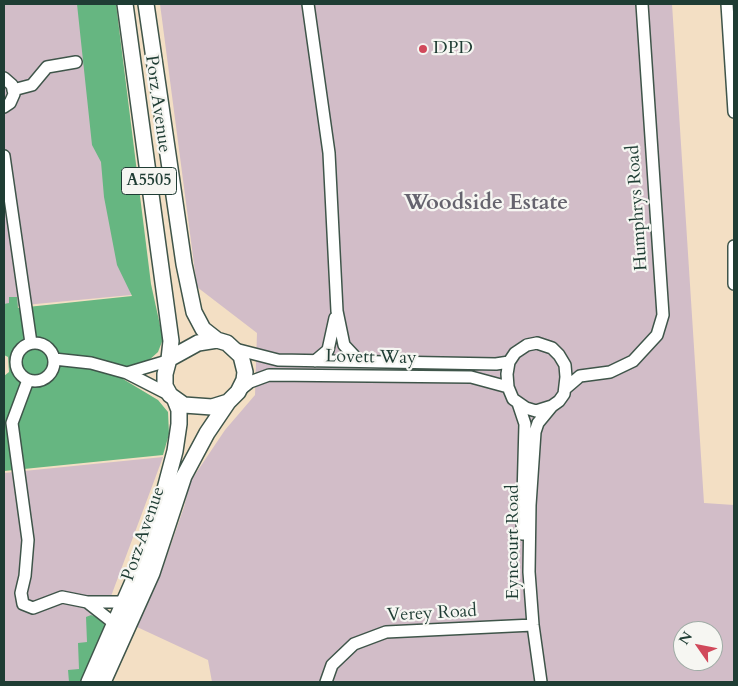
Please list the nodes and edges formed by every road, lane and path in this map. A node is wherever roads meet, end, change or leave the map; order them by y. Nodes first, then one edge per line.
1 (125, 4) edge
2 (146, 4) edge
3 (308, 4) edge
4 (642, 4) edge
5 (727, 4) edge
6 (76, 62) dead end
7 (4, 78) edge
8 (14, 90) junction
9 (4, 107) edge
10 (734, 112) edge
11 (4, 156) edge
12 (734, 246) edge
13 (734, 284) edge
14 (337, 311) junction
15 (217, 340) junction
16 (31, 343) junction
17 (235, 349) junction
18 (562, 359) junction
19 (54, 360) junction
20 (168, 360) junction
21 (315, 361) junction
22 (359, 361) junction
23 (509, 362) junction
24 (127, 374) junction
25 (596, 374) junction
26 (28, 380) junction
27 (508, 387) junction
28 (566, 388) junction
29 (172, 397) junction
30 (233, 397) junction
31 (518, 403) junction
32 (552, 406) junction
33 (87, 602) junction
34 (125, 602) junction
35 (115, 624) junction
36 (529, 626) junction
37 (88, 682) edge
38 (103, 682) edge
39 (326, 682) edge
40 (533, 682) edge
41 (541, 682) edge

1 - 20 main road, Porz Avenue / A5505
2 - 15 main road, Porz Avenue / A5505
3 - 14 street
4 - 25 street, Humphrys Road
5 - 10 street
6 - 8 street
7 - 8 street
8 - 9 street
11 - 16 street
12 - 13 street
14 - 21 street
14 - 22 street
15 - 17 main road, A5505
15 - 20 main road
16 - 19 street
16 - 26 street
17 - 21 street, Lovett Way
17 - 30 main road
18 - 23 street
18 - 25 street
18 - 28 street
19 - 24 street
19 - 26 street
20 - 24 street
20 - 29 main road, A5505
21 - 22 street, Lovett Way
22 - 23 street, Lovett Way
23 - 27 street
24 - 29 street
25 - 28 street, Humphrys Road
26 - 33 street
27 - 30 street, Lovett Way
27 - 31 street
28 - 32 street
29 - 30 main road
29 - 34 main road, Porz Avenue / A5505
30 - 38 main road, Porz Avenue
31 - 32 street
31 - 36 street, Eyncourt Road
32 - 36 street, Eyncourt Road
33 - 34 street
33 - 35 street
34 - 35 main road, Porz Avenue / A5505
35 - 37 main road, Porz Avenue / A5505
36 - 39 street, Verey Road
36 - 40 street, Eyncourt Road
36 - 41 street, Eyncourt Road

